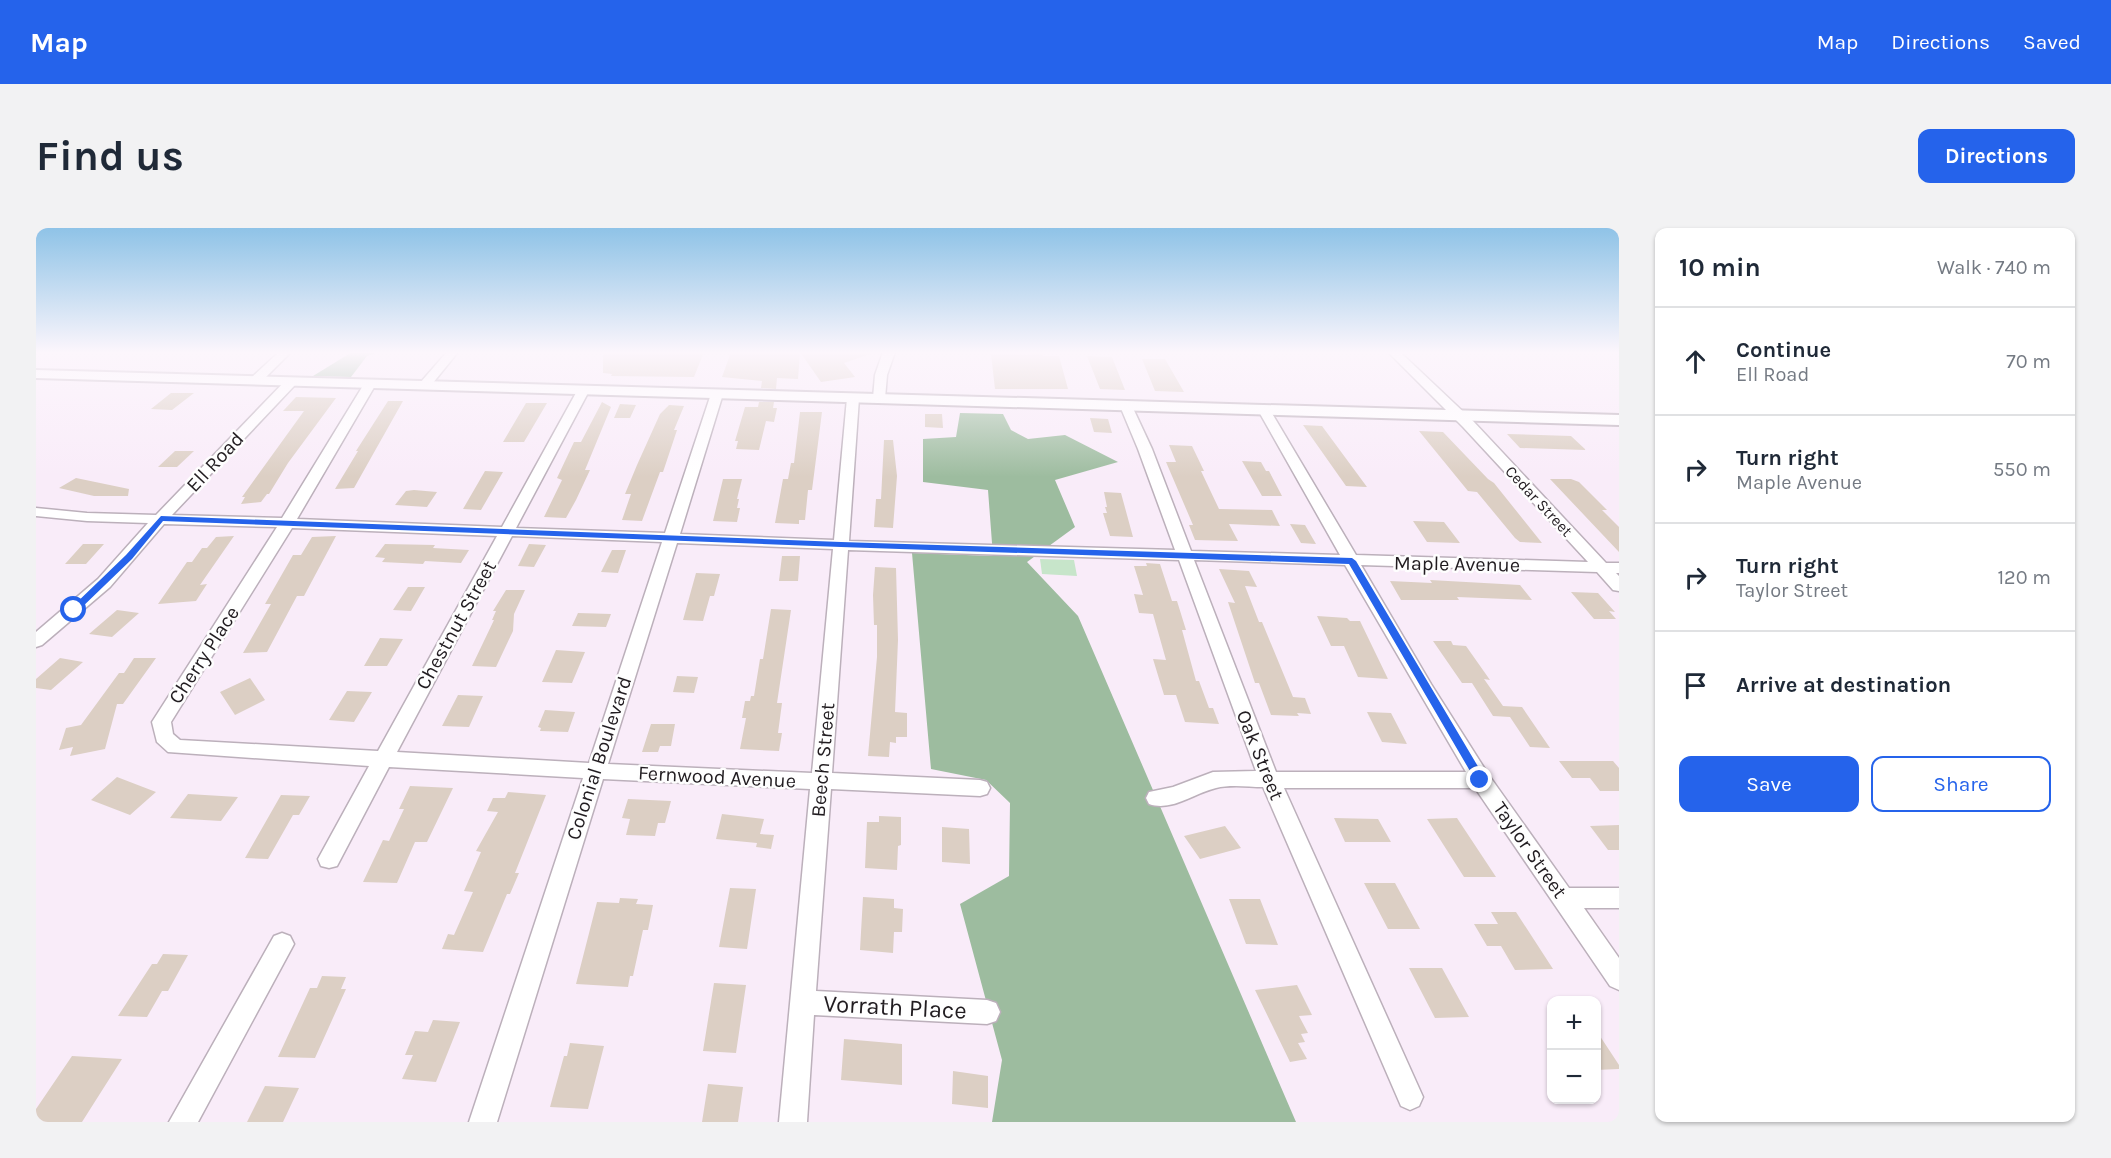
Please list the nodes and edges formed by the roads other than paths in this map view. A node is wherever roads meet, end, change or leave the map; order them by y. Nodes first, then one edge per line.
1 (280, 394) edge
2 (364, 394) edge
3 (582, 394) edge
4 (704, 394) edge
5 (717, 394) junction
6 (879, 394) edge
7 (1436, 394) edge
8 (853, 398) junction
9 (879, 398) junction
10 (1126, 406) junction
11 (1264, 410) junction
12 (1458, 415) junction
13 (1619, 420) edge
14 (36, 512) edge
15 (161, 519) junction
16 (288, 523) junction
17 (507, 531) junction
18 (670, 538) junction
19 (841, 545) junction
20 (1184, 556) junction
21 (1352, 561) junction
22 (1600, 567) junction
23 (1619, 568) edge
24 (1619, 586) edge
25 (36, 641) edge
26 (383, 760) junction
27 (595, 771) junction
28 (1269, 780) junction
29 (1480, 780) junction
30 (821, 782) junction
31 (980, 788) dead end
32 (1156, 798) dead end
33 (329, 859) dead end
34 (1564, 898) junction
35 (1619, 898) edge
36 (282, 944) dead end
37 (1619, 978) edge
38 (803, 1002) junction
39 (987, 1012) dead end
40 (1410, 1098) dead end
41 (183, 1122) edge
42 (483, 1122) edge
43 (793, 1122) edge

1 - 15 street, Ell Road
2 - 16 street, Cherry Place
3 - 17 street, Chestnut Street
4 - 5 street
5 - 8 street
5 - 18 street, Colonial Boulevard
6 - 9 street
7 - 12 street, Cedar Street
8 - 9 street
8 - 19 street, Beech Street
9 - 10 street
10 - 11 street
10 - 20 street, Oak Street
11 - 12 street
11 - 21 street, Taylor Street
12 - 13 street
12 - 22 street, Cedar Street
14 - 15 street, Maple Avenue
15 - 16 street, Maple Avenue
15 - 25 street, Ell Road
16 - 17 street, Maple Avenue
16 - 26 street, Cherry Place
17 - 18 street, Maple Avenue
17 - 26 street, Chestnut Street
18 - 19 street, Maple Avenue
18 - 27 street, Colonial Boulevard
19 - 20 street, Maple Avenue
19 - 30 street, Beech Street
20 - 21 street, Maple Avenue
20 - 28 street, Oak Street
21 - 22 street, Maple Avenue
21 - 29 street, Taylor Street
22 - 23 street, Maple Avenue
22 - 24 street, Cedar Street
26 - 27 street, Fernwood Avenue
26 - 33 street, Chestnut Street
27 - 30 street, Fernwood Avenue
27 - 42 street, Colonial Boulevard
28 - 29 street
28 - 32 street
28 - 40 street, Oak Street
29 - 34 street, Taylor Street
30 - 31 street, Fernwood Avenue
30 - 38 street, Beech Street
34 - 35 street
34 - 37 street, Taylor Street
36 - 41 street
38 - 39 street, Vorrath Place
38 - 43 street, Beech Street

